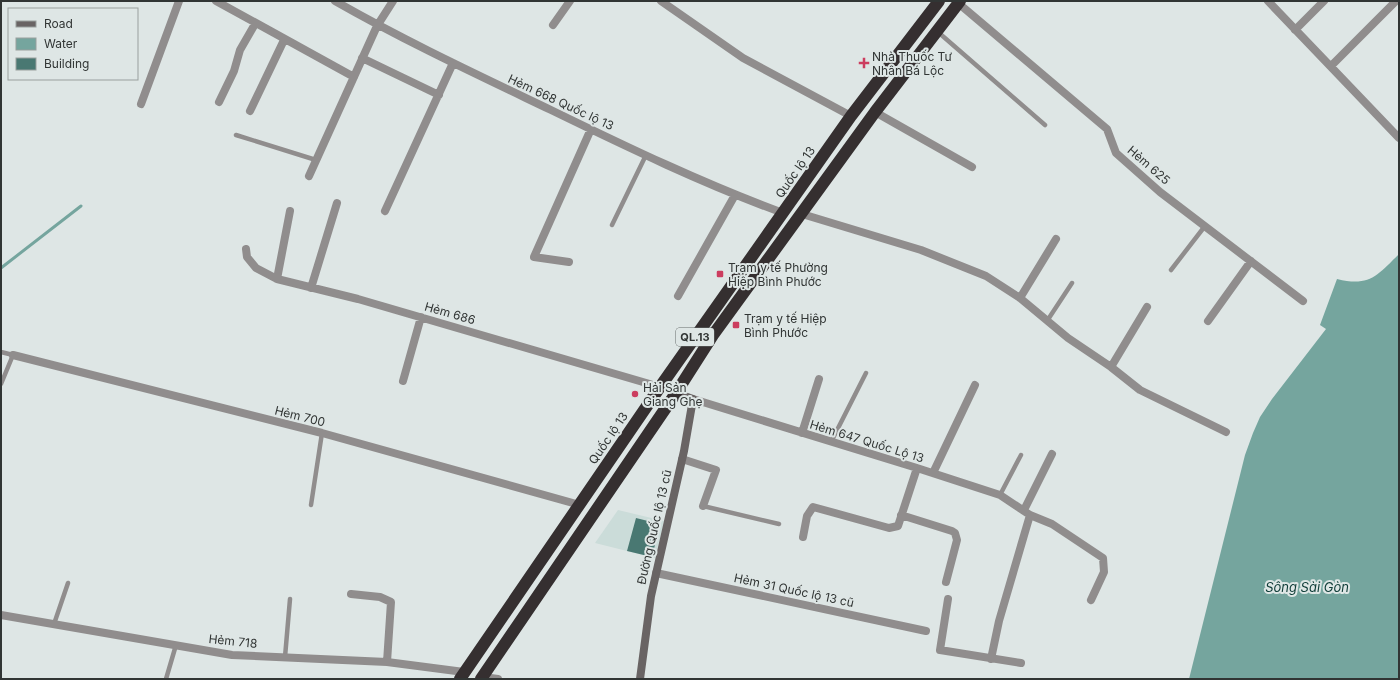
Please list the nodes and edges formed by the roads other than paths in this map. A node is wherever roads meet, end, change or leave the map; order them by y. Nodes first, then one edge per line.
1 (178, 1) edge
2 (216, 1) edge
3 (335, 1) edge
4 (393, 1) edge
5 (570, 1) edge
6 (661, 1) edge
7 (939, 1) edge
8 (1268, 1) edge
9 (1324, 1) edge
10 (1396, 1) edge
11 (959, 2) edge
12 (255, 24) junction
13 (552, 24) dead end
14 (377, 26) junction
15 (936, 30) junction
16 (1295, 30) junction
17 (284, 40) junction
18 (362, 58) junction
19 (453, 63) junction
20 (1331, 66) junction
21 (354, 77) junction
22 (439, 95) junction
23 (219, 102) dead end
24 (141, 104) dead end
25 (250, 111) dead end
26 (875, 112) junction
27 (851, 116) junction
28 (1045, 125) dead end
29 (592, 129) junction
30 (1398, 134) edge
31 (236, 135) dead end
32 (646, 155) junction
33 (316, 160) junction
34 (972, 167) dead end
35 (309, 176) dead end
36 (735, 195) junction
37 (337, 203) dead end
38 (290, 211) dead end
39 (385, 211) dead end
40 (783, 213) junction
41 (802, 214) junction
42 (612, 225) dead end
43 (1205, 226) junction
44 (1056, 239) dead end
45 (246, 249) dead end
46 (1251, 261) junction
47 (569, 262) dead end
48 (1171, 270) dead end
49 (277, 279) junction
50 (1072, 283) dead end
51 (311, 288) junction
52 (678, 296) dead end
53 (1020, 298) junction
54 (1303, 301) dead end
55 (1147, 307) dead end
56 (421, 317) junction
57 (1047, 321) junction
58 (1208, 321) dead end
59 (1, 352) edge
60 (13, 356) junction
61 (1111, 367) junction
62 (866, 373) dead end
63 (819, 379) dead end
64 (403, 380) dead end
65 (1, 384) edge
66 (975, 385) dead end
67 (660, 387) junction
68 (676, 393) junction
69 (693, 399) junction
70 (1226, 432) dead end
71 (802, 433) junction
72 (322, 434) junction
73 (831, 442) junction
74 (1052, 454) dead end
75 (1021, 455) dead end
76 (682, 459) junction
77 (917, 468) junction
78 (933, 473) junction
79 (1000, 495) junction
80 (311, 505) dead end
81 (580, 505) junction
82 (703, 506) joint
83 (1027, 513) junction
84 (901, 515) junction
85 (779, 524) dead end
86 (803, 537) dead end
87 (656, 573) junction
88 (68, 582) dead end
89 (946, 582) dead end
90 (351, 594) dead end
91 (290, 599) dead end
92 (948, 599) dead end
93 (1091, 600) dead end
94 (1, 615) edge
95 (54, 624) junction
96 (926, 631) dead end
97 (176, 645) junction
98 (285, 657) junction
99 (991, 659) junction
100 (388, 662) junction
101 (1021, 663) dead end
102 (462, 676) edge
103 (482, 678) edge
104 (166, 679) edge
105 (498, 679) edge
106 (640, 679) edge

1 - 24 street
2 - 12 street
3 - 14 street, Hẻm 668 Quốc lộ 13
4 - 14 street
5 - 13 street
6 - 27 street
7 - 27 highway, Quốc lộ 13 / QL.13
8 - 16 street
9 - 16 street
10 - 20 street
11 - 15 highway, QL.13
11 - 43 street, Hẻm 625
12 - 17 street
12 - 23 street
14 - 18 street
14 - 19 street, Hẻm 668 Quốc lộ 13
15 - 26 highway, QL.13
15 - 28 lane
16 - 20 street
17 - 21 street
17 - 25 street
18 - 21 street
18 - 22 street
19 - 22 street
19 - 29 street, Hẻm 668 Quốc lộ 13
20 - 30 street
21 - 33 street
22 - 39 street
26 - 34 street
26 - 41 highway, QL.13
27 - 40 highway, Quốc lộ 13 / QL.13
29 - 32 street, Hẻm 668 Quốc lộ 13
29 - 47 street
31 - 33 lane
32 - 36 street, Hẻm 668 Quốc lộ 13
32 - 42 lane
33 - 35 street
36 - 40 street, Hẻm 668 Quốc lộ 13
36 - 52 street
37 - 51 street
38 - 49 street
40 - 67 highway, Quốc lộ 13 / QL.13
41 - 53 street
41 - 68 highway, QL.13
43 - 46 street, Hẻm 625
43 - 48 lane
44 - 53 street
45 - 49 street, Hẻm 686
46 - 54 street, Hẻm 625
46 - 58 street
49 - 51 street, Hẻm 686
50 - 57 lane
51 - 56 street, Hẻm 686
53 - 57 street
55 - 61 street
56 - 64 street
56 - 67 street, Hẻm 686
57 - 61 street
59 - 60 lane
60 - 65 lane
60 - 72 street, Hẻm 700
61 - 70 street
62 - 73 lane
63 - 71 street
66 - 78 street
67 - 68 highway
67 - 81 highway, Quốc lộ 13 / QL.13
68 - 69 street
68 - 103 highway, QL.13
69 - 71 street, Hẻm 647 Quốc Lộ 13
69 - 76 street, Đường Quốc lộ 13 cũ
71 - 73 street, Hẻm 647 Quốc Lộ 13
72 - 80 lane
72 - 81 street, Hẻm 700
73 - 77 street, Hẻm 647 Quốc Lộ 13
74 - 83 street
75 - 79 lane
76 - 82 street
76 - 87 street, Đường Quốc lộ 13 cũ
77 - 78 street, Hẻm 647 Quốc Lộ 13
77 - 84 street
78 - 79 street, Hẻm 647 Quốc Lộ 13
79 - 83 street, Hẻm 647 Quốc Lộ 13
81 - 102 highway, Quốc lộ 13 / QL.13
82 - 85 lane
83 - 93 street, Hẻm 647 Quốc Lộ 13
83 - 99 street
84 - 86 street
84 - 89 street
87 - 96 street, Hẻm 31 Quốc lộ 13 cũ
87 - 106 street, Đường Quốc lộ 13 cũ
88 - 95 lane
90 - 100 street
91 - 98 lane
92 - 99 street
94 - 95 street, Hẻm 718
95 - 97 street, Hẻm 718
97 - 98 street, Hẻm 718
97 - 104 lane
98 - 100 street, Hẻm 718
99 - 101 street
100 - 102 street, Hẻm 718
103 - 105 street

